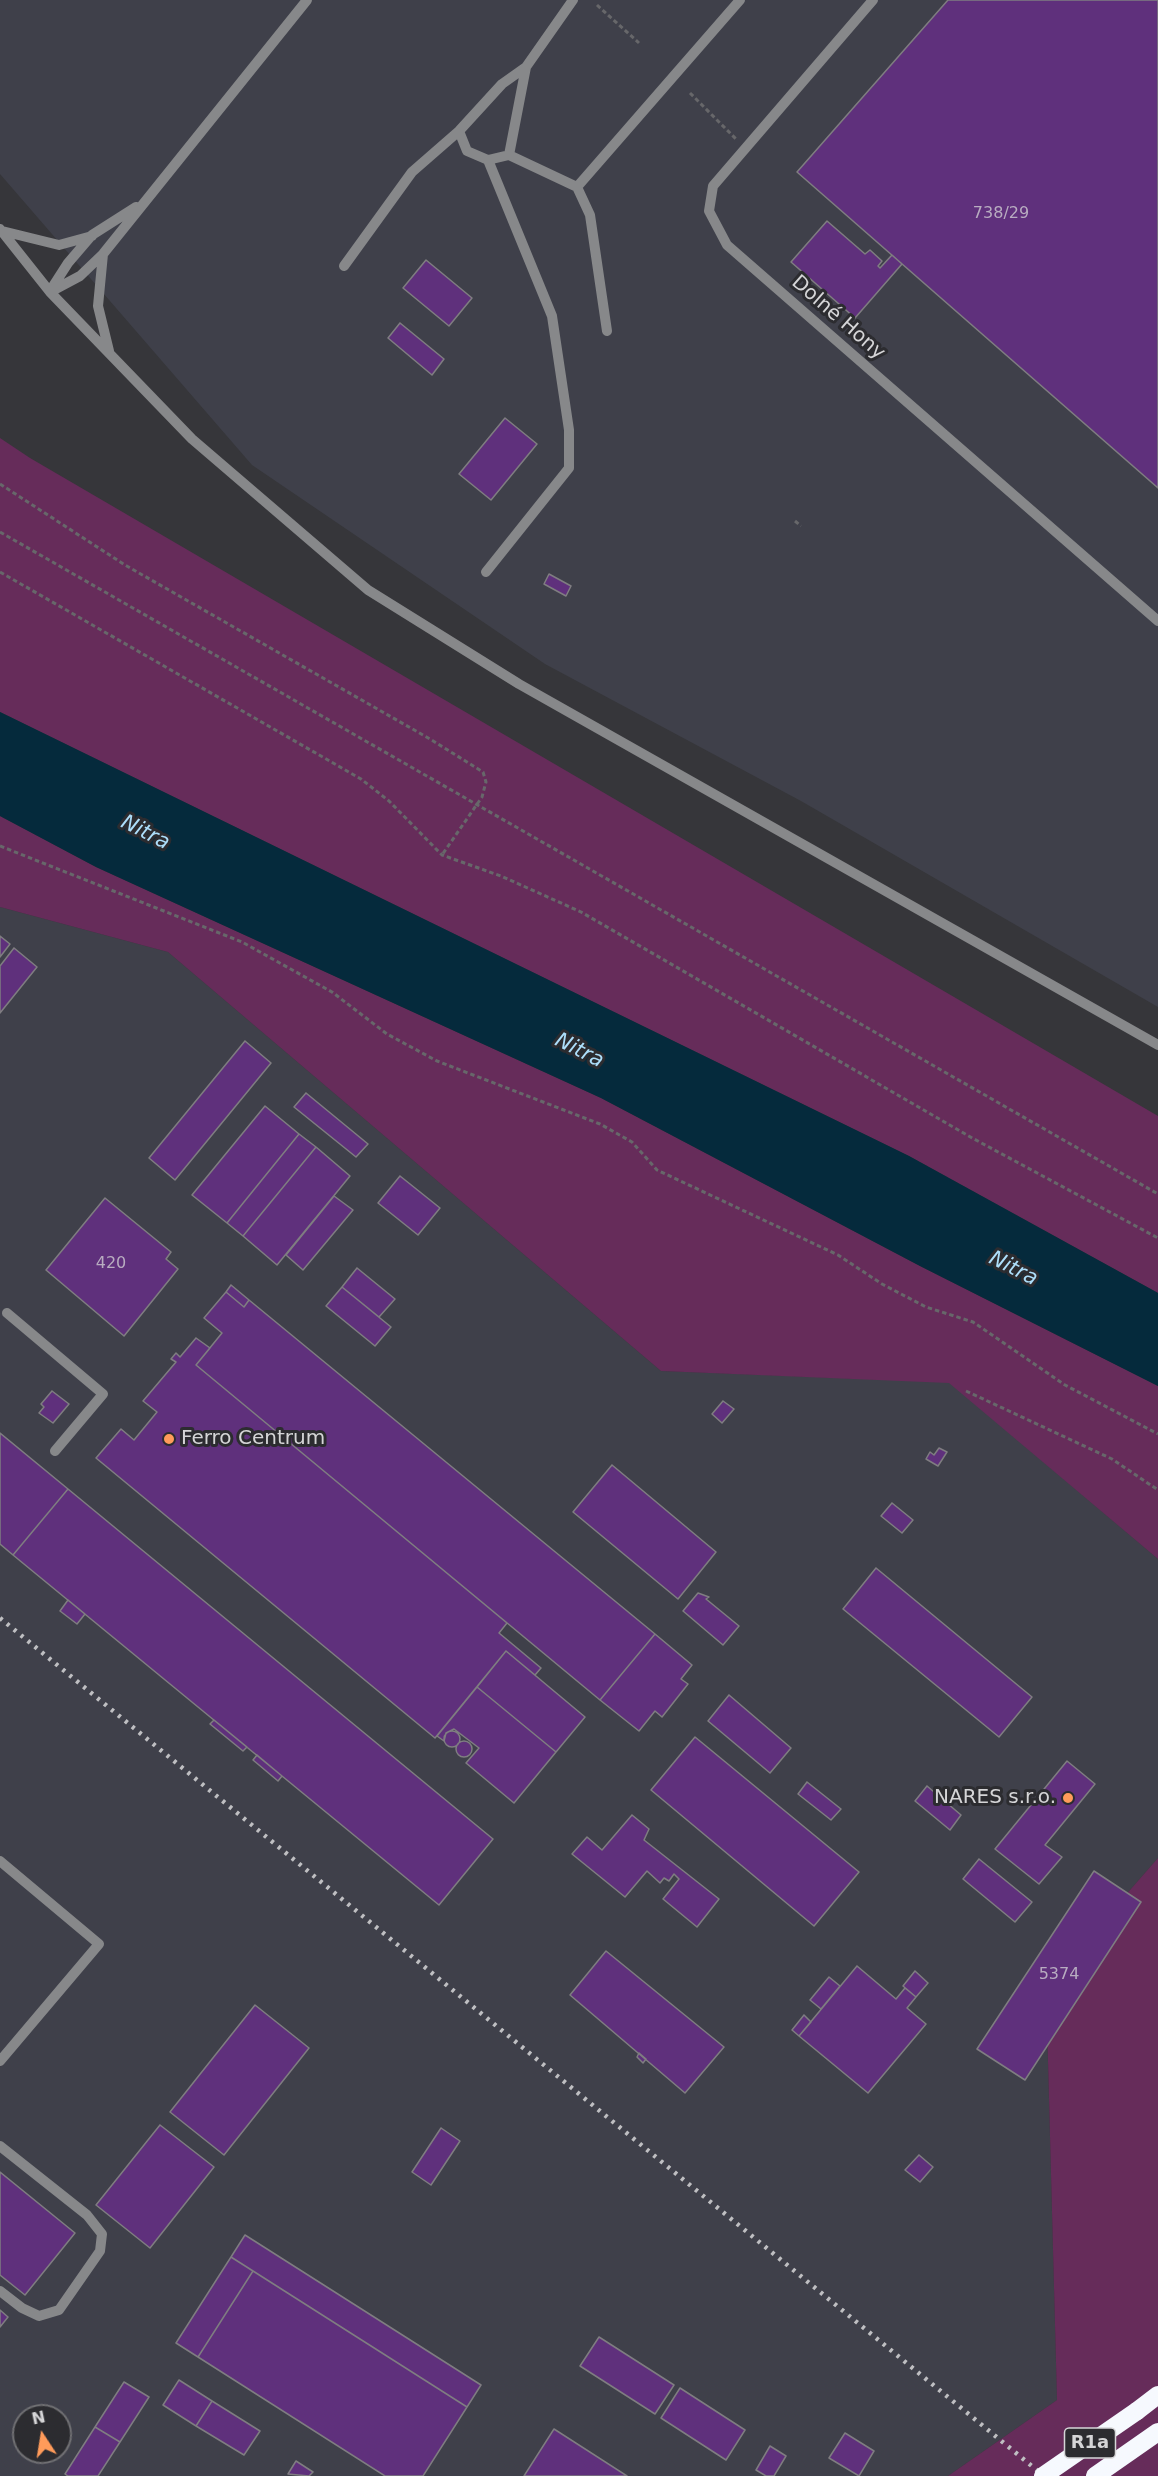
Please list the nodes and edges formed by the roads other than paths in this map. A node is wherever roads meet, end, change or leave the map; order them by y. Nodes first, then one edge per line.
1 (307, 0) edge
2 (573, 0) edge
3 (740, 0) edge
4 (873, 0) edge
5 (526, 67) junction
6 (459, 130) junction
7 (509, 155) junction
8 (488, 160) junction
9 (577, 188) junction
10 (144, 202) junction
11 (1, 230) edge
12 (92, 236) junction
13 (103, 254) junction
14 (344, 266) dead end
15 (50, 292) junction
16 (607, 331) dead end
17 (109, 351) junction
18 (486, 572) dead end
19 (1158, 621) edge
20 (1158, 1045) edge
21 (7, 1313) dead end
22 (55, 1451) dead end
23 (0, 1861) edge
24 (0, 2061) edge
25 (0, 2146) edge
26 (0, 2290) edge
27 (1158, 2395) edge
28 (1158, 2432) edge
29 (1043, 2476) edge
30 (1095, 2476) edge

1 - 10 street
2 - 5 street
3 - 9 street
4 - 19 street, Dolné Hony
5 - 6 street
5 - 7 street
6 - 8 street
6 - 14 street
7 - 8 street
7 - 9 street
8 - 18 street
9 - 16 street
10 - 12 street
10 - 13 street
11 - 12 street
11 - 15 street
12 - 15 street
13 - 15 street
13 - 17 street
15 - 17 street
17 - 20 street
21 - 22 street
23 - 24 street
25 - 26 street
27 - 29 highway, R1a, bridge
28 - 30 highway, R1a

